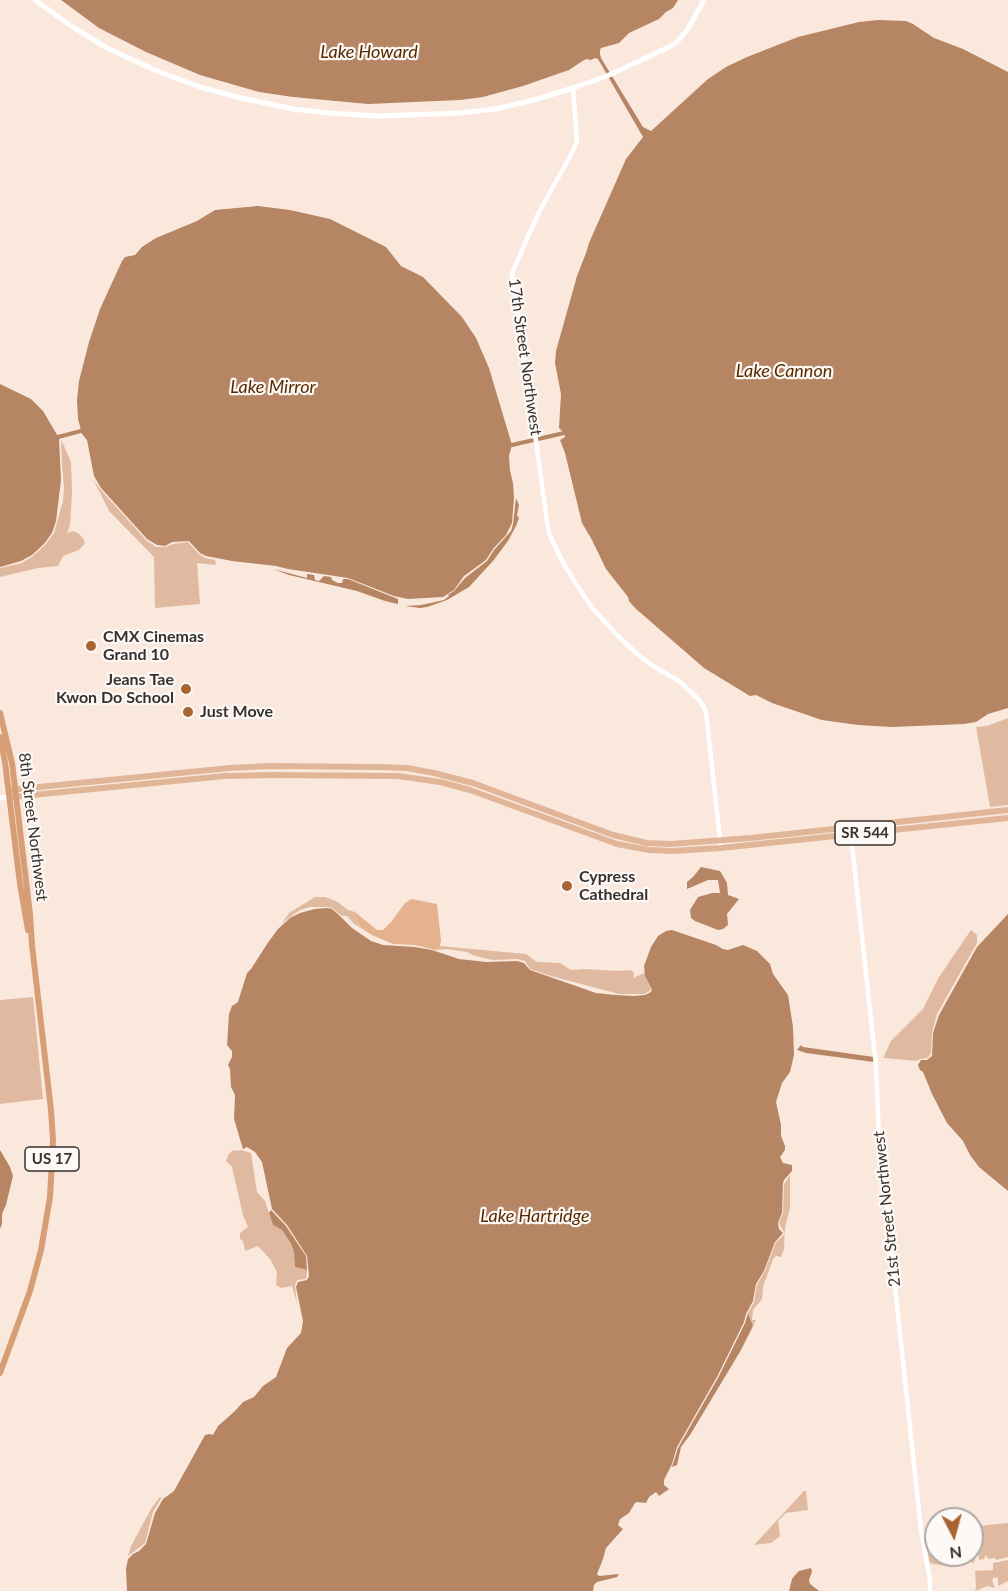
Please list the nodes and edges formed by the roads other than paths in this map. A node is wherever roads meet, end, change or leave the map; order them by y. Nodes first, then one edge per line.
1 (35, 0) edge
2 (704, 0) edge
3 (573, 88) junction
4 (0, 715) edge
5 (0, 737) edge
6 (269, 766) junction
7 (293, 766) junction
8 (170, 773) junction
9 (253, 775) junction
10 (266, 775) junction
11 (416, 777) junction
12 (453, 777) junction
13 (117, 778) junction
14 (171, 781) junction
15 (118, 787) junction
16 (0, 791) edge
17 (12, 793) junction
18 (0, 798) edge
19 (1008, 810) edge
20 (1008, 817) edge
21 (850, 831) junction
22 (721, 844) junction
23 (28, 915) junction
24 (0, 1373) edge
25 (930, 1591) edge

1 - 3 main road
2 - 3 main road
3 - 22 street, 17th Street Northwest
4 - 17 highway, 8th Street Northwest / US 17
5 - 17 highway, 8th Street Northwest / US 17
6 - 7 main road, SR 544
6 - 8 main road, SR 544
6 - 9 main road
7 - 10 main road
7 - 12 main road, SR 544
8 - 13 main road, SR 544
8 - 14 main road
9 - 10 main road, SR 544
9 - 14 main road, SR 544
10 - 11 main road, SR 544
11 - 12 main road
11 - 22 main road, SR 544
12 - 22 main road, SR 544
13 - 15 main road
13 - 17 main road, SR 544
14 - 15 main road, SR 544
15 - 17 main road, SR 544
16 - 17 main road, SR 544
17 - 18 main road, SR 544
17 - 23 highway, 8th Street Northwest / US 17
17 - 23 highway, 8th Street Northwest / US 17
19 - 20 main road
19 - 21 main road, SR 544
20 - 21 main road, SR 544
21 - 22 main road, SR 544
21 - 25 street, 21st Street Northwest
23 - 24 highway, 8th Street Northwest / US 17

